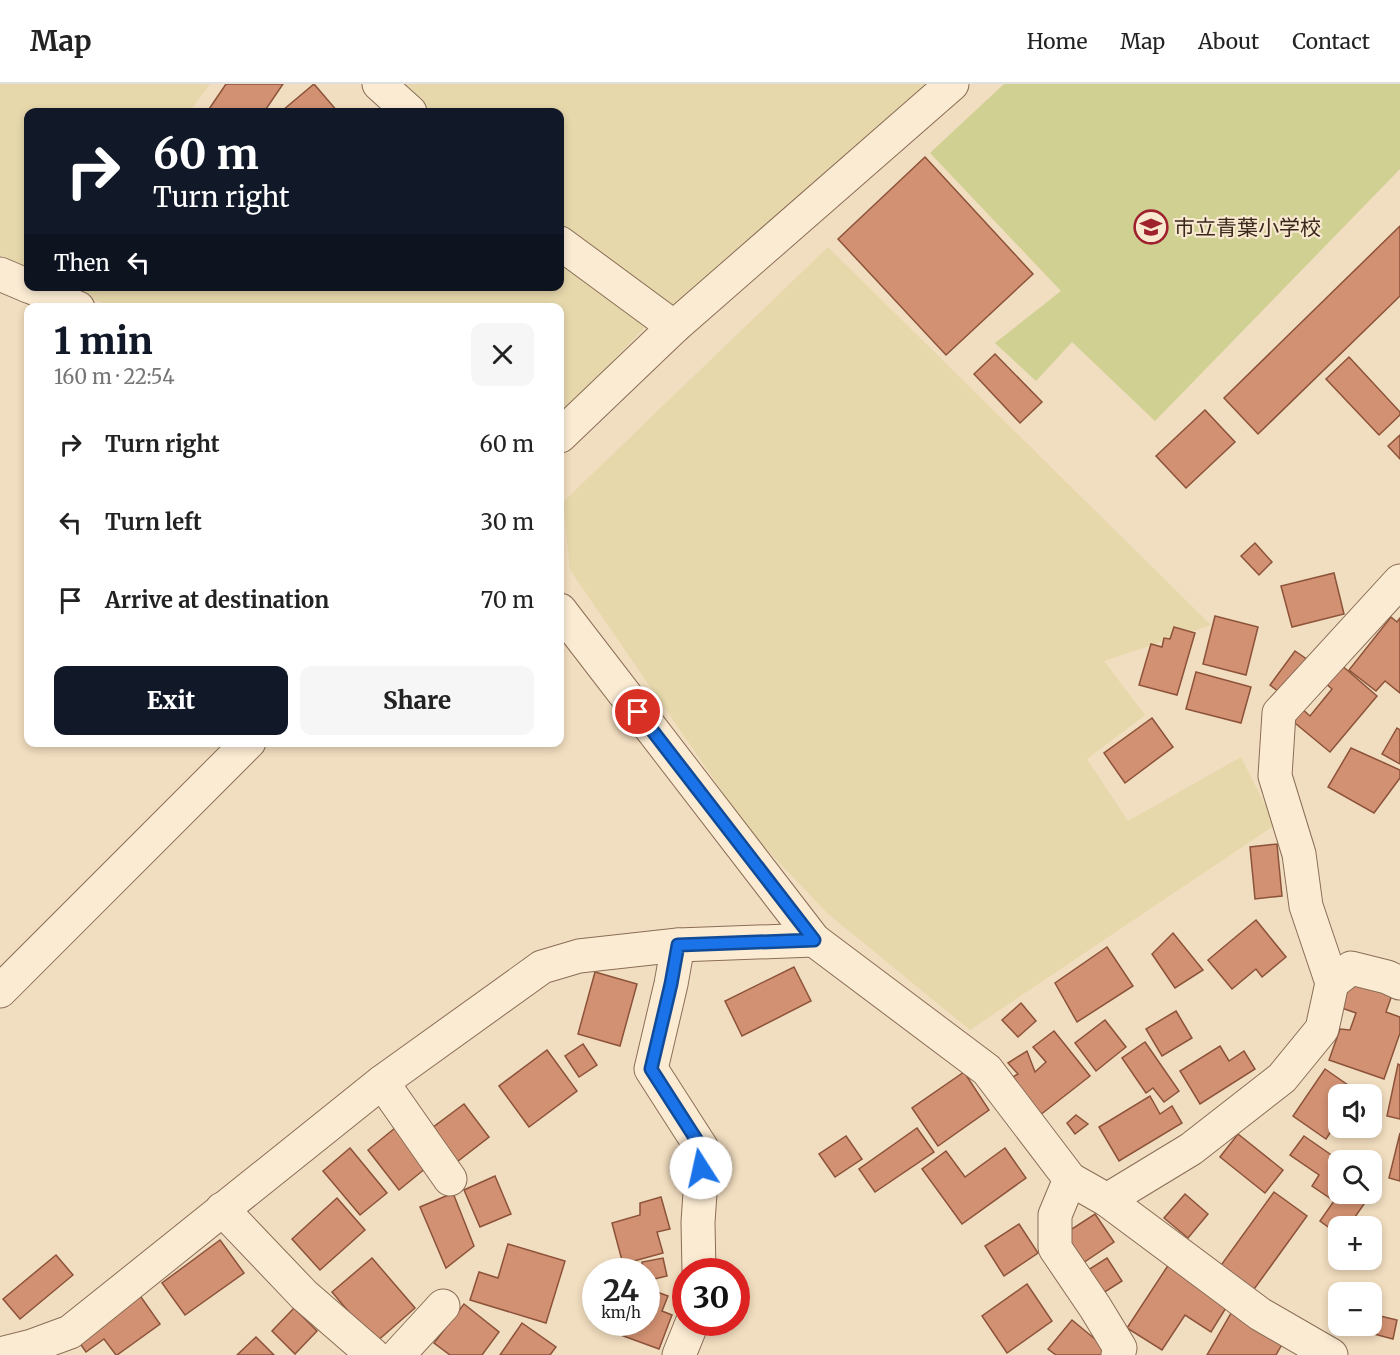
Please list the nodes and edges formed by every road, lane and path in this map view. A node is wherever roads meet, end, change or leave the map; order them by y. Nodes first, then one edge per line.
1 (380, 84) edge
2 (952, 84) edge
3 (406, 108) edge
4 (564, 246) edge
5 (0, 274) edge
6 (24, 284) edge
7 (40, 291) edge
8 (67, 303) edge
9 (674, 327) junction
10 (564, 432) edge
11 (1400, 580) edge
12 (564, 615) edge
13 (244, 747) edge
14 (814, 940) junction
15 (678, 945) junction
16 (1332, 983) junction
17 (1400, 983) edge
18 (0, 991) edge
19 (382, 1082) junction
20 (450, 1179) dead end
21 (1070, 1179) junction
22 (1107, 1200) junction
23 (222, 1209) junction
24 (699, 1258) edge
25 (443, 1306) dead end
26 (687, 1336) edge
27 (1294, 1346) edge
28 (0, 1354) edge
29 (373, 1355) edge
30 (398, 1355) edge
31 (679, 1355) edge
32 (1118, 1355) edge
33 (1331, 1355) edge

1 - 3 street
2 - 9 street
4 - 9 street
5 - 6 street
7 - 8 street
9 - 10 street
11 - 16 street
12 - 14 street
13 - 18 street
14 - 15 street
14 - 21 street
15 - 19 street
15 - 24 street
16 - 17 street
16 - 22 street
19 - 20 street
19 - 23 street
21 - 22 street
21 - 32 street
22 - 27 street
23 - 28 street
23 - 29 street
25 - 30 street
26 - 31 street
27 - 33 street

